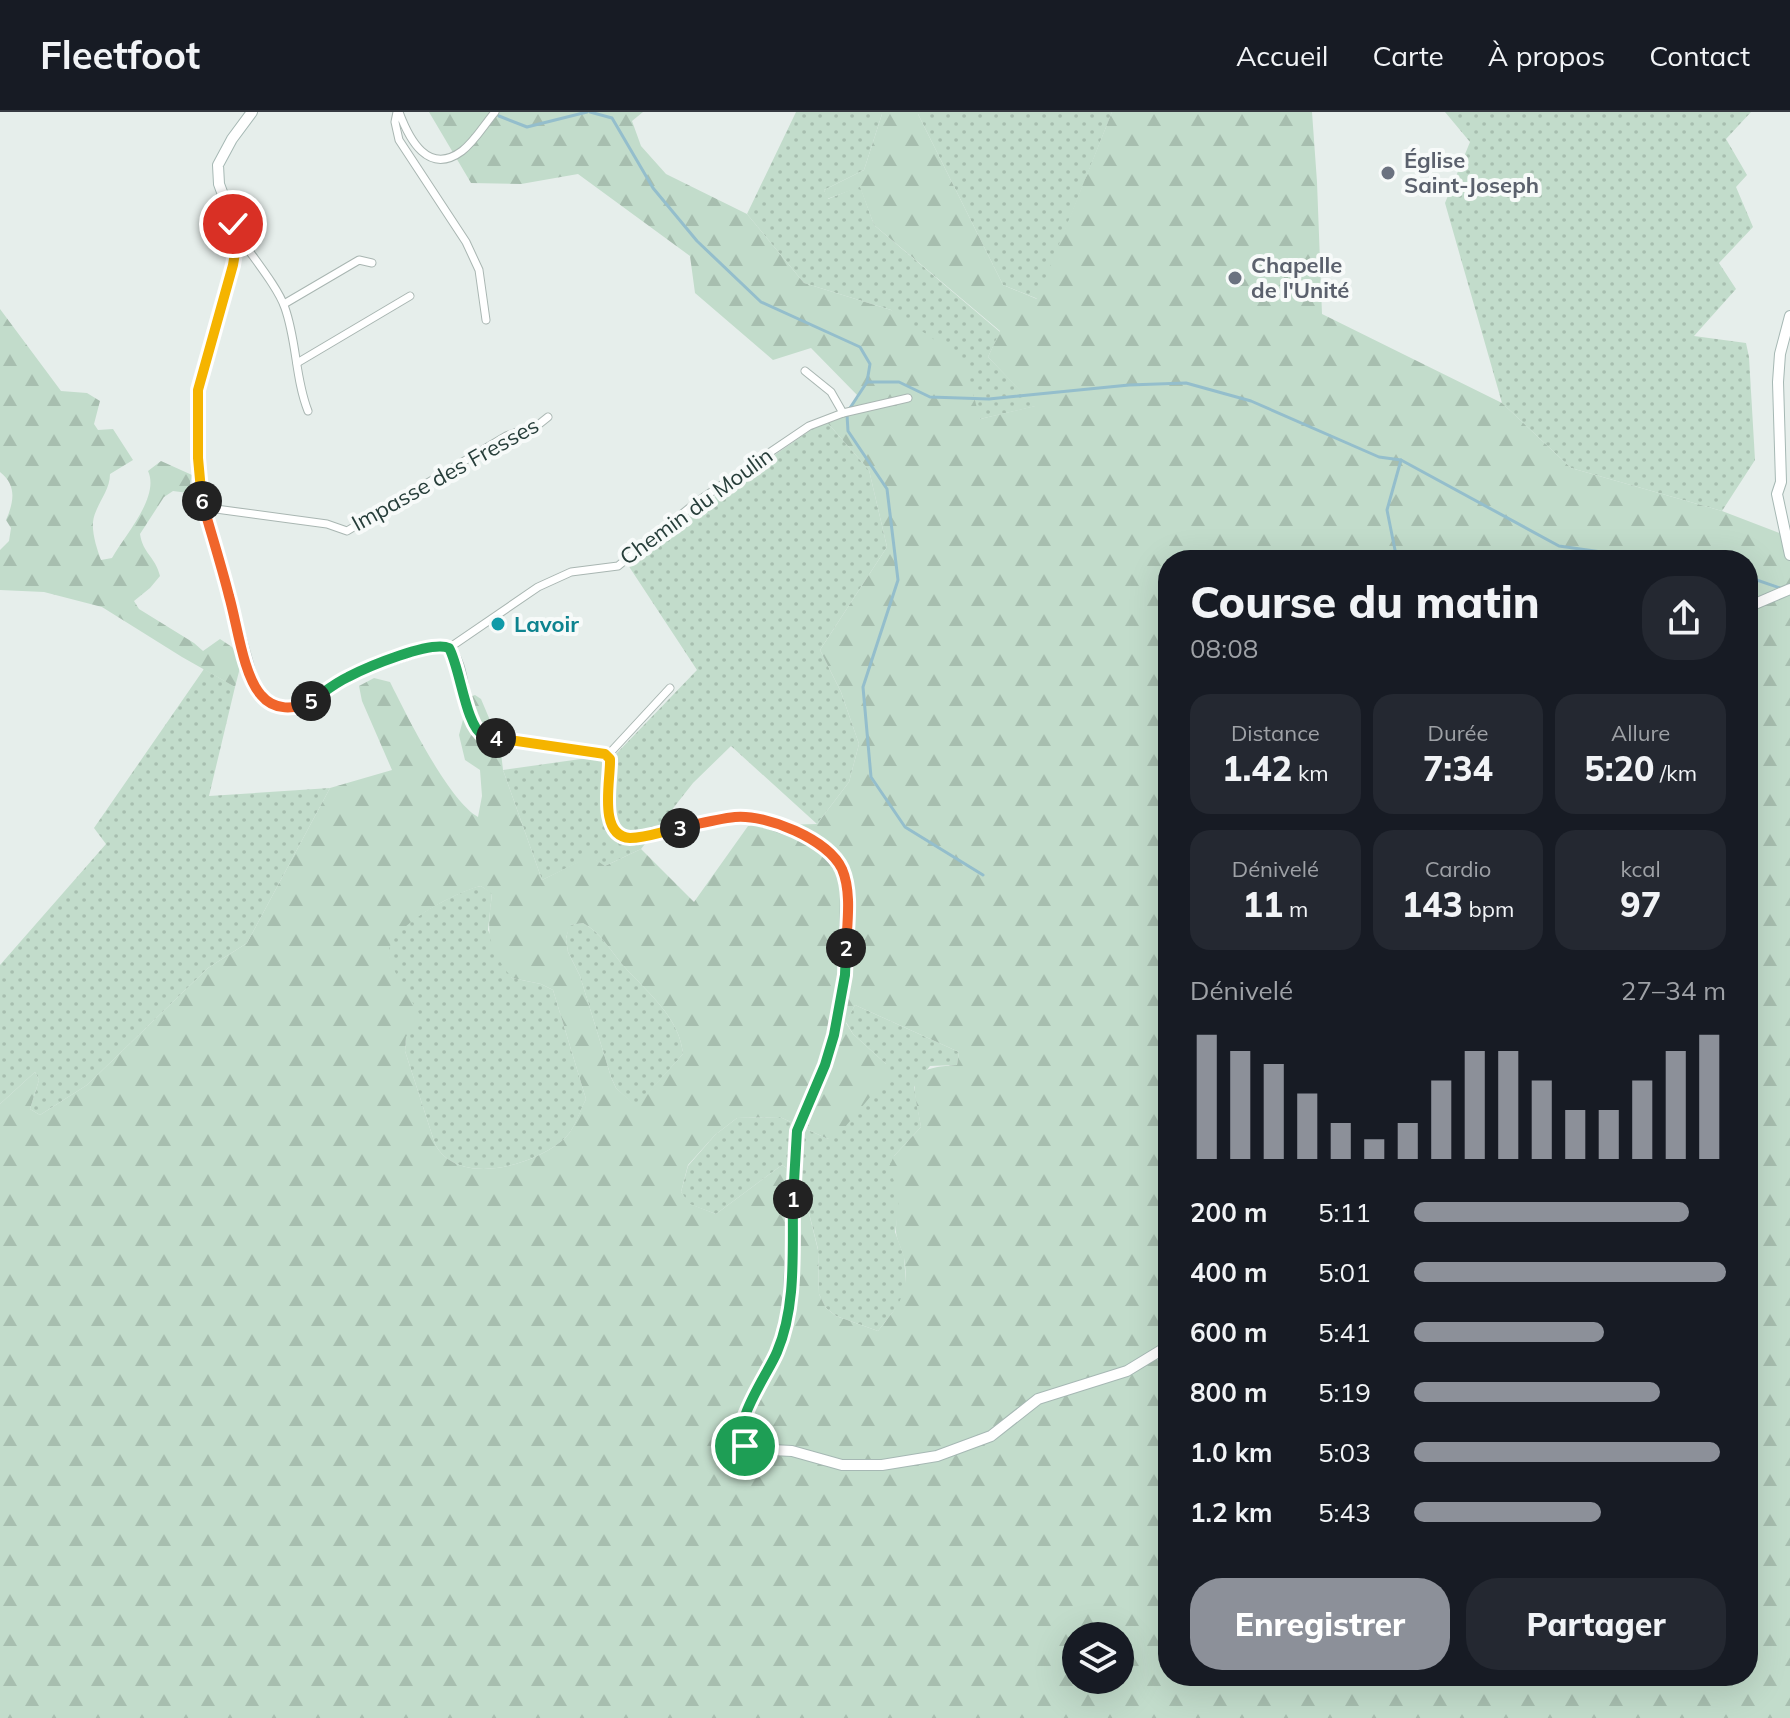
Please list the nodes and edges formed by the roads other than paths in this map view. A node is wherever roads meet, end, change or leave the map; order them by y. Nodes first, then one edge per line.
1 (252, 112) edge
2 (398, 112) edge
3 (495, 112) edge
4 (238, 235) junction
5 (372, 263) dead end
6 (410, 296) dead end
7 (284, 304) junction
8 (1790, 316) edge
9 (486, 320) dead end
10 (297, 363) junction
11 (805, 371) dead end
12 (908, 398) dead end
13 (308, 411) dead end
14 (846, 413) junction
15 (548, 417) dead end
16 (202, 502) junction
17 (1790, 555) edge
18 (1790, 589) edge
19 (1758, 603) edge
20 (446, 647) junction
21 (670, 688) dead end
22 (607, 756) junction
23 (1158, 1352) edge

1 - 4 street
2 - 3 street
2 - 9 street
4 - 7 street
4 - 16 street
5 - 7 street
6 - 10 street
7 - 10 street
8 - 17 street
10 - 13 street
11 - 14 street
12 - 14 street, Chemin du Moulin
14 - 20 street, Chemin du Moulin
15 - 16 street, Impasse des Fresses
16 - 20 street
18 - 19 street
20 - 22 street
21 - 22 street
22 - 23 street

